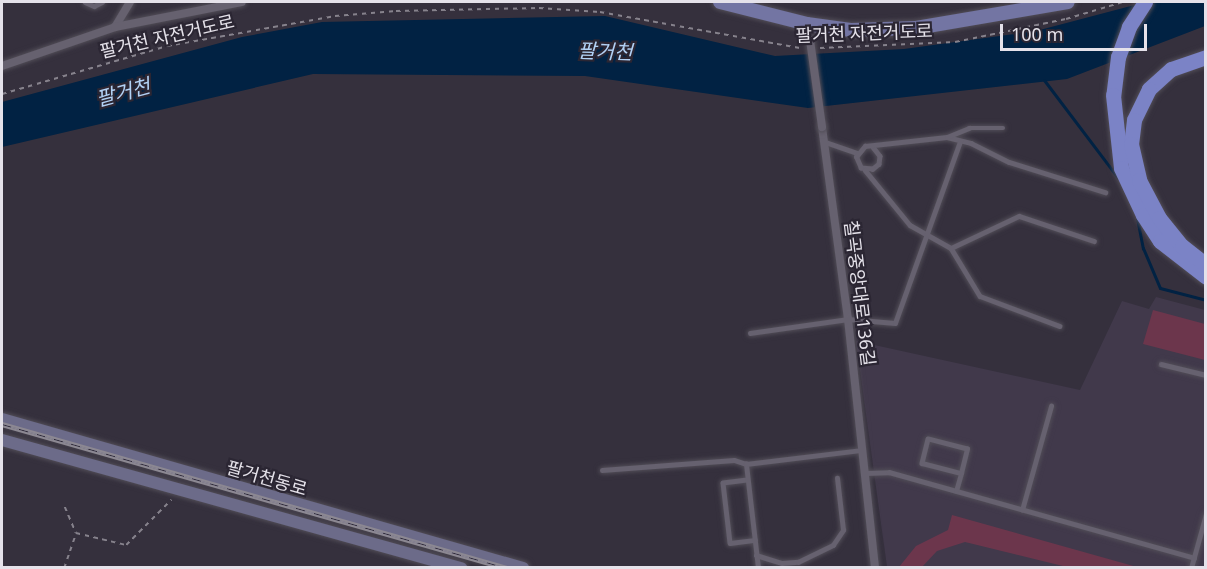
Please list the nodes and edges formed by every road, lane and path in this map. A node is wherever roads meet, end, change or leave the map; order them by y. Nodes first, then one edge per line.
1 (85, 2) edge
2 (102, 2) edge
3 (130, 2) edge
4 (242, 2) edge
5 (720, 2) edge
6 (1068, 2) edge
7 (1123, 2) edge
8 (1146, 2) edge
9 (807, 24) junction
10 (115, 27) junction
11 (812, 44) junction
12 (803, 48) dead end
13 (1206, 57) edge
14 (2, 66) edge
15 (2, 94) edge
16 (1003, 128) dead end
17 (947, 138) junction
18 (960, 141) junction
19 (825, 142) junction
20 (873, 147) junction
21 (857, 153) junction
22 (865, 170) junction
23 (1105, 192) dead end
24 (925, 237) junction
25 (1094, 241) dead end
26 (951, 248) junction
27 (1206, 265) edge
28 (1206, 277) edge
29 (848, 319) junction
30 (1060, 326) dead end
31 (750, 333) dead end
32 (1161, 364) dead end
33 (1206, 375) edge
34 (1051, 406) dead end
35 (2, 419) edge
36 (2, 440) edge
37 (862, 450) junction
38 (746, 464) junction
39 (602, 470) dead end
40 (865, 472) junction
41 (961, 473) junction
42 (837, 478) dead end
43 (747, 480) junction
44 (956, 491) junction
45 (171, 499) dead end
46 (65, 507) dead end
47 (1022, 510) junction
48 (1206, 514) edge
49 (76, 533) junction
50 (754, 540) junction
51 (756, 555) junction
52 (1194, 558) junction
53 (64, 567) edge
54 (461, 567) edge
55 (523, 567) edge
56 (758, 567) edge
57 (875, 567) edge
58 (1191, 567) edge

1 - 2 lane
3 - 10 street
4 - 10 street
5 - 9 main road
6 - 9 main road
7 - 11 path, 팔거천 자전거도로
8 - 28 highway
9 - 11 street, 칠곡중앙대로136길
10 - 14 street
11 - 19 street, 칠곡중앙대로136길, bridge
12 - 15 path, 팔거천 자전거도로
13 - 27 highway
16 - 17 lane
17 - 18 lane
17 - 20 lane
18 - 23 lane
18 - 24 lane
19 - 21 lane
19 - 29 street, 칠곡중앙대로136길
20 - 21 lane
20 - 22 lane
21 - 22 lane
22 - 24 lane
24 - 26 lane
24 - 29 lane
25 - 26 lane
26 - 30 lane
29 - 31 lane
29 - 37 street, 칠곡중앙대로136길
32 - 33 lane
34 - 47 lane
35 - 55 street, 팔거천동로
36 - 54 street, 팔거천동로
37 - 38 lane
37 - 40 street, 칠곡중앙대로136길
38 - 39 lane
38 - 43 lane
40 - 44 lane
40 - 57 street, 칠곡중앙대로136길
41 - 41 lane
41 - 44 lane
42 - 51 lane
43 - 50 lane
43 - 50 lane
44 - 47 lane
45 - 49 path
46 - 49 path
47 - 52 lane
48 - 52 lane
49 - 53 path
50 - 51 lane
51 - 56 lane
52 - 58 lane

